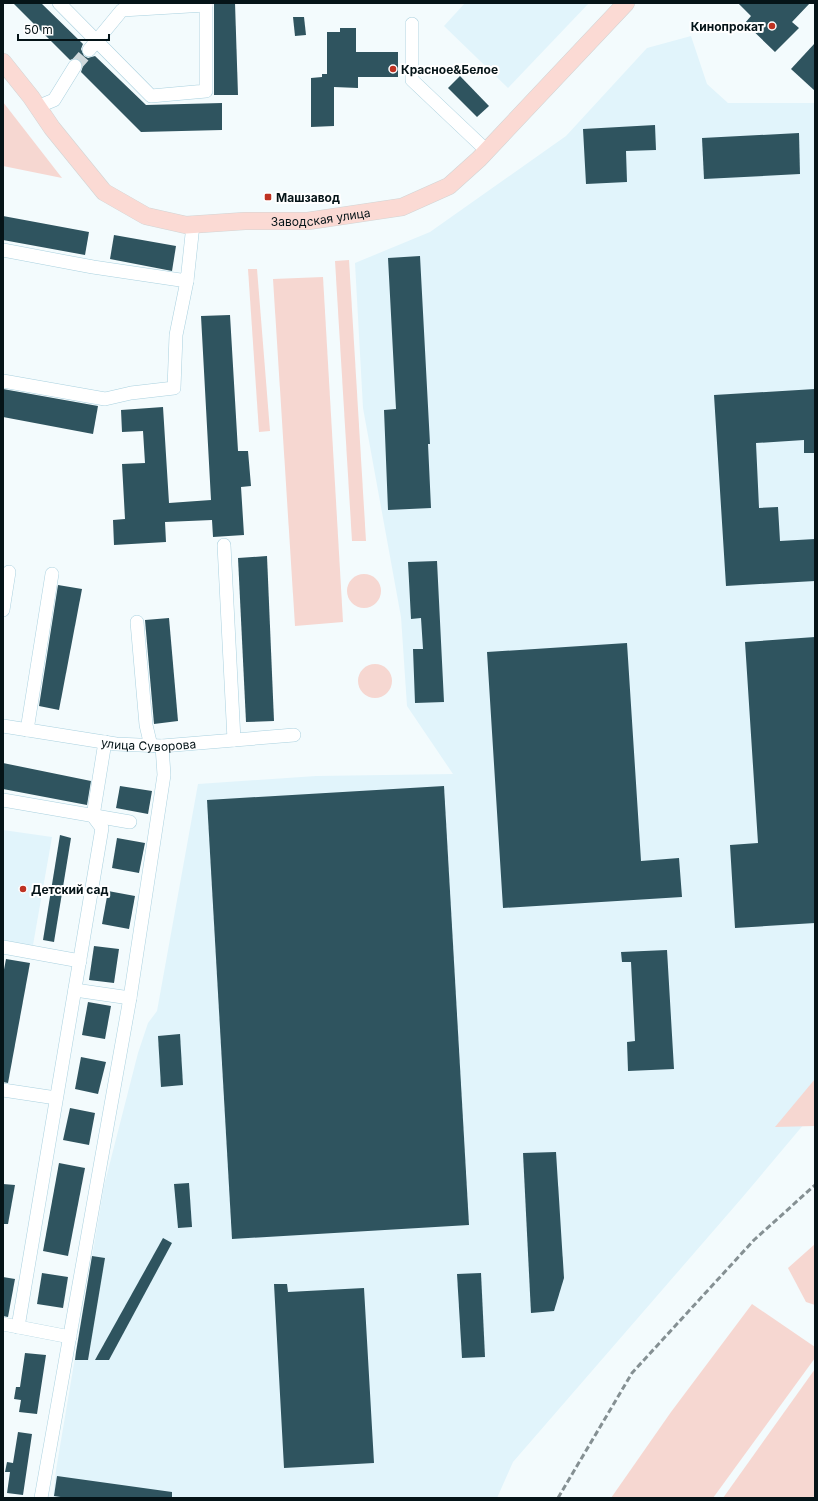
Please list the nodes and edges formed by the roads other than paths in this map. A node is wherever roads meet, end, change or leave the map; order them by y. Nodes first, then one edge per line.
1 (59, 3) edge
2 (626, 3) edge
3 (206, 4) edge
4 (122, 7) edge
5 (412, 24) dead end
6 (93, 46) junction
7 (3, 62) edge
8 (75, 66) tunnel mouth
9 (37, 107) junction
10 (487, 151) junction
11 (193, 225) junction
12 (3, 250) edge
13 (187, 281) junction
14 (3, 381) edge
15 (224, 546) dead end
16 (9, 572) dead end
17 (52, 574) dead end
18 (3, 610) edge
19 (136, 622) dead end
20 (3, 726) edge
21 (27, 730) junction
22 (294, 735) dead end
23 (234, 740) junction
24 (105, 742) junction
25 (157, 746) junction
26 (3, 800) edge
27 (93, 816) junction
28 (130, 822) dead end
29 (3, 948) edge
30 (80, 961) junction
31 (75, 990) junction
32 (130, 998) junction
33 (3, 1090) edge
34 (56, 1098) junction
35 (3, 1324) edge
36 (18, 1327) junction
37 (70, 1337) junction
38 (41, 1498) edge

1 - 6 street
2 - 10 main road, Заводская улица
3 - 4 street
3 - 6 street
4 - 6 street
5 - 10 street
7 - 9 main road, Заводская улица
8 - 9 street
9 - 11 main road, Заводская улица
10 - 11 main road, Заводская улица
11 - 13 street
12 - 13 street
13 - 14 street
15 - 23 street
16 - 18 street
17 - 21 street
19 - 25 street
20 - 21 street, улица Суворова
21 - 24 street, улица Суворова
22 - 23 street, улица Суворова
23 - 25 street, улица Суворова
24 - 25 street, улица Суворова
24 - 27 street
25 - 32 street
26 - 27 street
27 - 28 street
27 - 30 street
29 - 30 street
30 - 31 street
31 - 32 street
31 - 34 street
32 - 37 street
33 - 34 street
34 - 36 street
35 - 36 street
36 - 37 street
37 - 38 street

